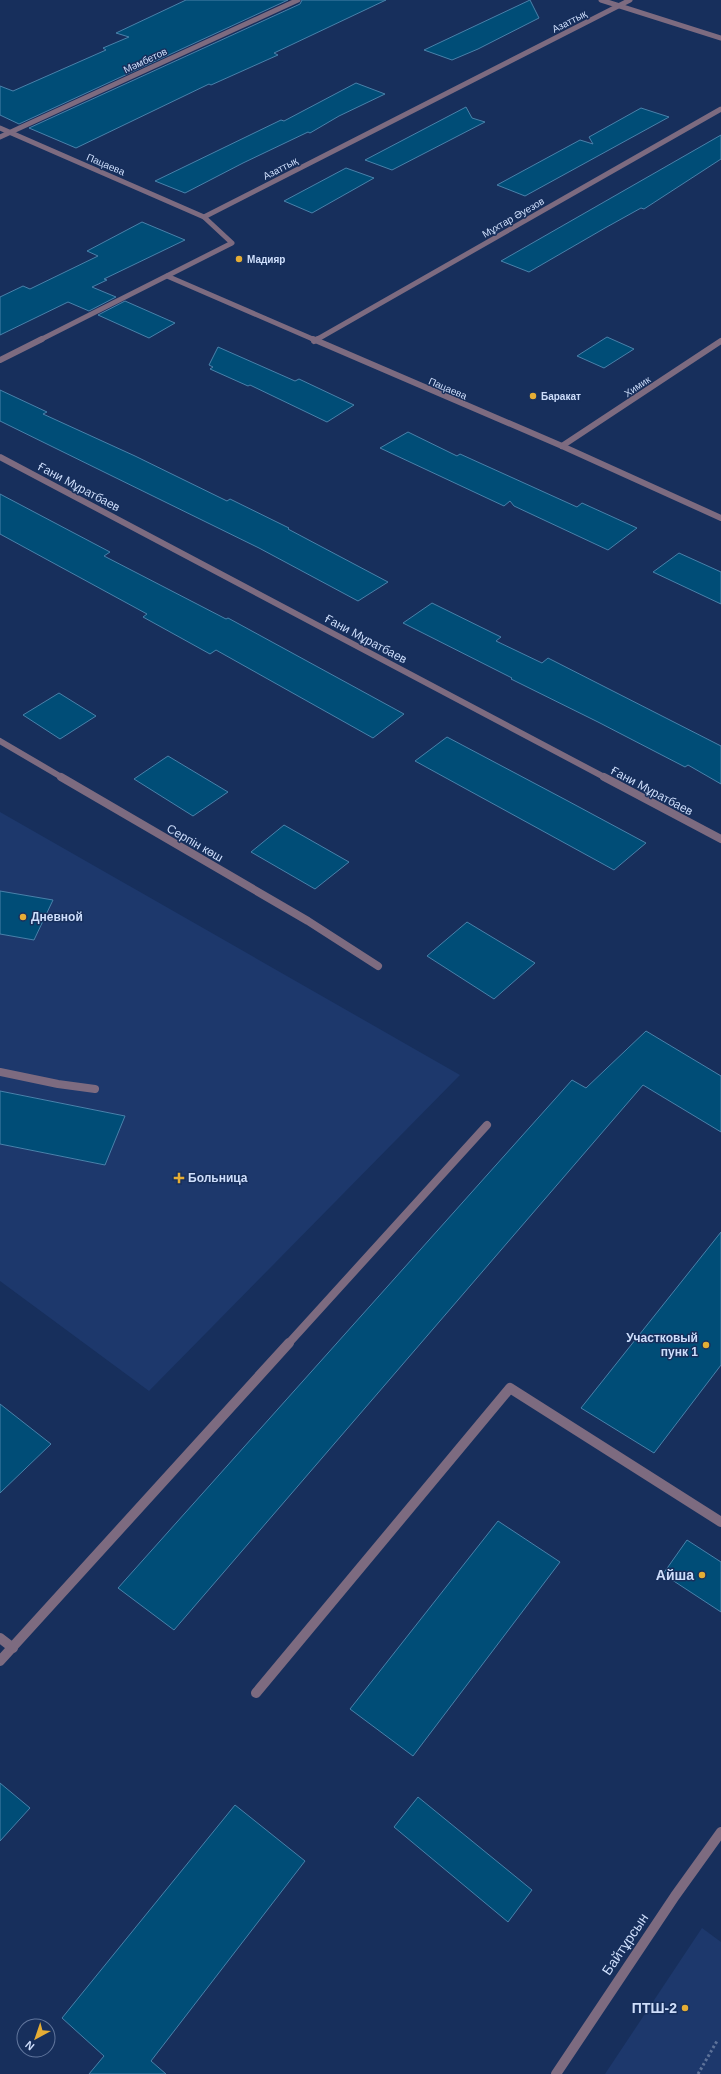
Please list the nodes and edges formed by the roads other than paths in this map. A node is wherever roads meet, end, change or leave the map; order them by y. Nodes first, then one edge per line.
1 (298, 0) edge
2 (600, 0) edge
3 (630, 0) edge
4 (619, 6) junction
5 (721, 38) edge
6 (721, 109) edge
7 (0, 128) edge
8 (10, 132) junction
9 (0, 137) edge
10 (204, 217) junction
11 (167, 276) junction
12 (314, 341) junction
13 (721, 341) edge
14 (0, 360) edge
15 (562, 446) junction
16 (0, 457) edge
17 (721, 518) edge
18 (0, 741) edge
19 (721, 839) edge
20 (378, 966) dead end
21 (0, 1072) edge
22 (95, 1089) dead end
23 (487, 1125) dead end
24 (721, 1522) edge
25 (0, 1638) edge
26 (13, 1648) junction
27 (0, 1661) edge
28 (256, 1693) dead end
29 (721, 1832) edge
30 (556, 2074) edge

1 - 8 street, Мәмбетов
2 - 4 street
3 - 4 street, Азаттық
4 - 5 street
4 - 10 street, Азаттық
6 - 12 street, Мұхтар Әуезов
7 - 8 street, Пацаева
8 - 9 street, Мәмбетов
8 - 10 street, Пацаева
10 - 11 street
11 - 12 street, Пацаева
11 - 14 street
12 - 15 street, Пацаева
13 - 15 street, Химик
15 - 17 street, Пацаева
16 - 19 street, Ғани Мұратбаев
18 - 20 street, Серпін көш
21 - 22 street
23 - 26 street
24 - 28 street
25 - 26 street
26 - 27 street
29 - 30 street, Байтұрсын

